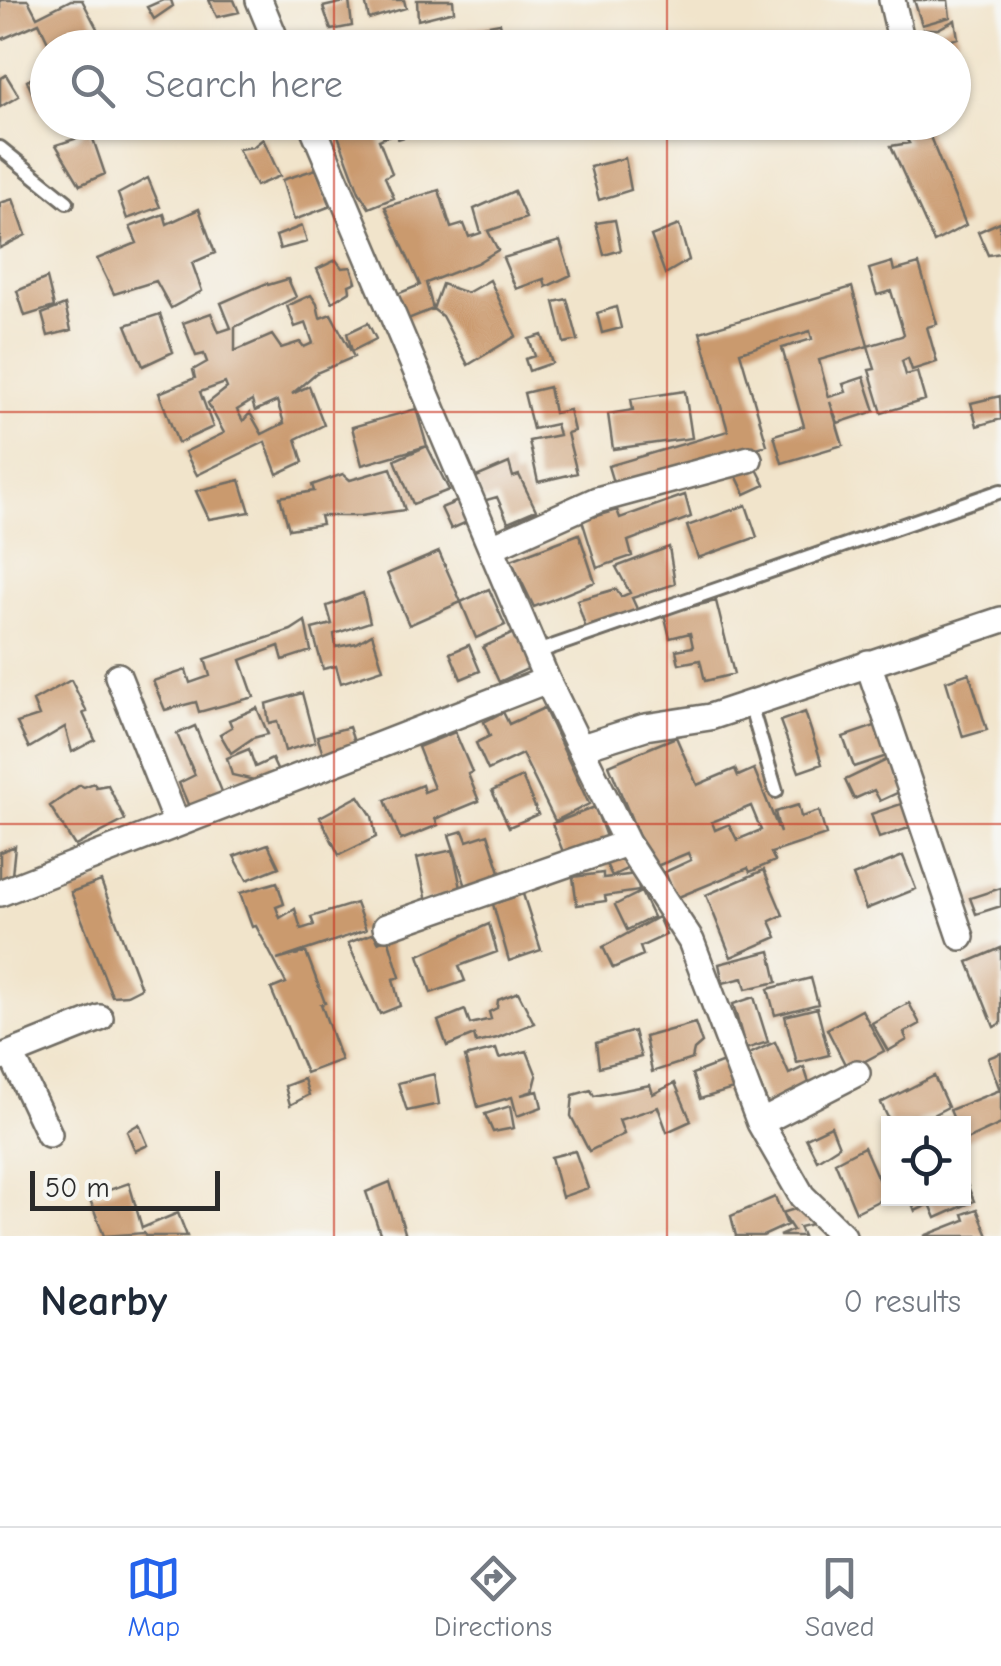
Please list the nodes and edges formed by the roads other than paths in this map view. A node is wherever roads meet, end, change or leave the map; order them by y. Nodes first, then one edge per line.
1 (259, 0) edge
2 (892, 0) edge
3 (272, 30) edge
4 (899, 30) edge
5 (320, 140) edge
6 (0, 148) edge
7 (67, 202) dead end
8 (749, 459) dead end
9 (1001, 492) edge
10 (492, 547) junction
11 (1001, 620) edge
12 (537, 652) junction
13 (868, 663) junction
14 (118, 676) dead end
15 (547, 680) junction
16 (750, 704) junction
17 (582, 747) junction
18 (776, 791) dead end
19 (176, 822) junction
20 (627, 843) junction
21 (0, 893) edge
22 (386, 927) dead end
23 (962, 936) dead end
24 (100, 1018) dead end
25 (6, 1056) edge
26 (857, 1073) dead end
27 (760, 1123) junction
28 (49, 1134) dead end
29 (842, 1236) edge

1 - 3 street
2 - 4 street
5 - 10 street
6 - 7 lane
8 - 10 street
9 - 12 lane
10 - 12 street
11 - 13 street
12 - 15 street
13 - 16 street
13 - 23 street
14 - 19 street
15 - 17 street
15 - 19 street
16 - 17 street
16 - 18 lane
17 - 20 street
19 - 21 street
20 - 22 street
20 - 27 street
24 - 25 street
25 - 28 street
26 - 27 street
27 - 29 street

